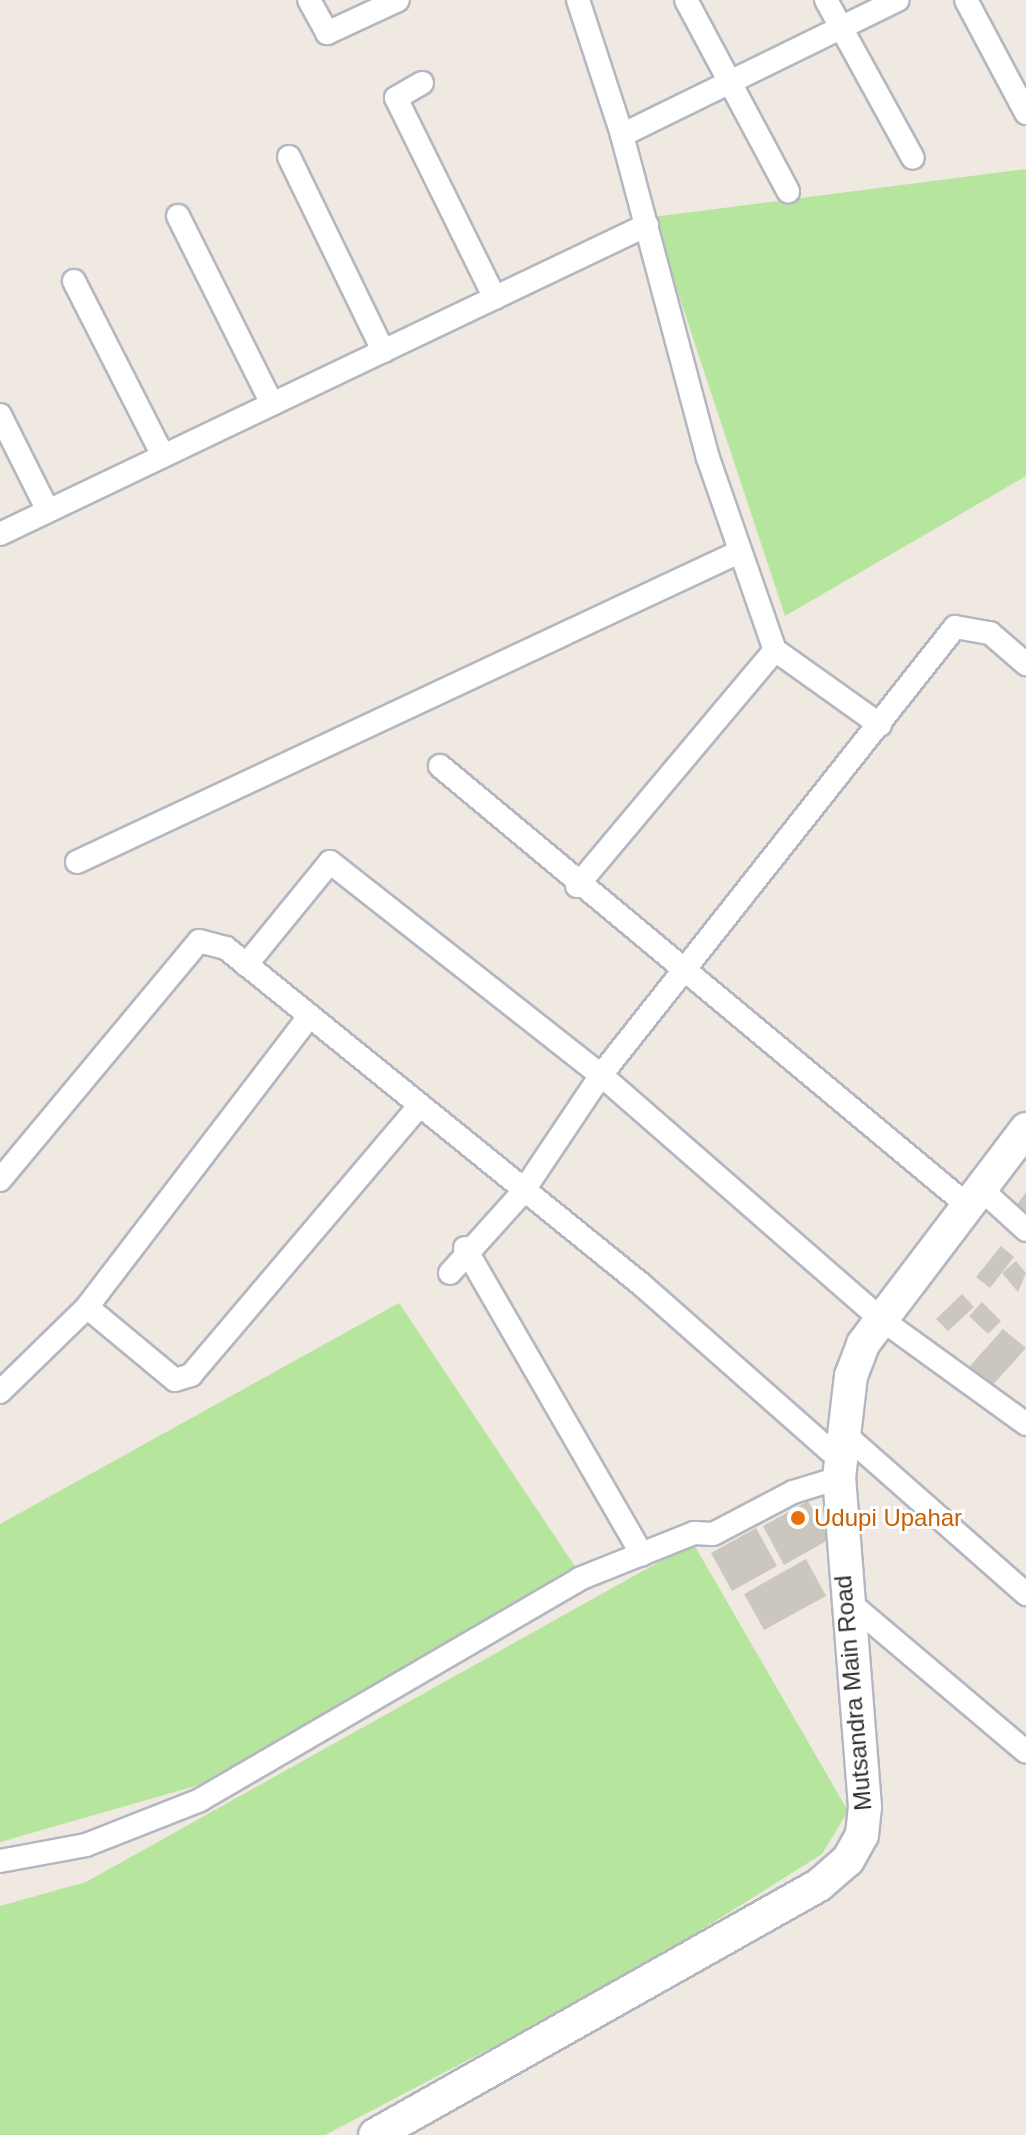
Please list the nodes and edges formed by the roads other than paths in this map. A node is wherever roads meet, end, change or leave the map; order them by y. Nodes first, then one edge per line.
1 (309, 0) edge
2 (398, 0) edge
3 (578, 0) edge
4 (686, 0) edge
5 (826, 0) edge
6 (898, 0) edge
7 (966, 0) edge
8 (840, 29) junction
9 (422, 83) dead end
10 (730, 83) junction
11 (1026, 113) edge
12 (622, 135) junction
13 (289, 157) dead end
14 (913, 158) dead end
15 (788, 191) dead end
16 (178, 216) dead end
17 (647, 225) junction
18 (74, 281) dead end
19 (495, 298) junction
20 (383, 351) junction
21 (272, 404) junction
22 (0, 415) edge
23 (163, 456) junction
24 (48, 511) junction
25 (0, 534) edge
26 (739, 552) junction
27 (775, 650) junction
28 (1026, 664) edge
29 (880, 725) junction
30 (440, 766) dead end
31 (77, 862) dead end
32 (577, 886) junction
33 (246, 965) junction
34 (684, 973) junction
35 (310, 1015) junction
36 (601, 1075) junction
37 (419, 1106) junction
38 (1026, 1129) edge
39 (0, 1180) edge
40 (522, 1193) junction
41 (973, 1196) junction
42 (1026, 1230) edge
43 (465, 1248) junction
44 (450, 1273) dead end
45 (87, 1307) junction
46 (881, 1319) junction
47 (0, 1392) edge
48 (1026, 1424) edge
49 (839, 1456) junction
50 (642, 1554) junction
51 (1026, 1594) edge
52 (844, 1597) junction
53 (1026, 1752) edge
54 (0, 1861) edge
55 (375, 2135) edge

1 - 2 street
3 - 12 street
4 - 10 street
5 - 8 street
6 - 8 street
7 - 11 street
8 - 10 street
8 - 14 street
9 - 19 street
10 - 12 street
10 - 15 street
12 - 17 street
13 - 20 street
16 - 21 street
17 - 19 street
17 - 26 street
18 - 23 street
19 - 20 street
20 - 21 street
21 - 23 street
22 - 24 street
23 - 24 street
24 - 25 street
26 - 27 street
26 - 31 street
27 - 29 street
27 - 32 street
28 - 29 street
29 - 34 street
30 - 32 street
32 - 34 street
33 - 35 street
33 - 36 street
33 - 39 street
34 - 36 street
34 - 41 street
35 - 37 street
35 - 45 street
36 - 40 street
36 - 46 street
37 - 40 street
37 - 45 street
38 - 41 street, Mutsandra Main Road
40 - 43 street
40 - 49 street
41 - 42 street
41 - 46 street, Mutsandra Main Road
43 - 44 street
43 - 50 street
45 - 47 street
46 - 48 street
46 - 49 street, Mutsandra Main Road
49 - 50 street
49 - 51 street
49 - 52 street, Mutsandra Main Road
50 - 54 street
52 - 53 street
52 - 55 street, Mutsandra Main Road

